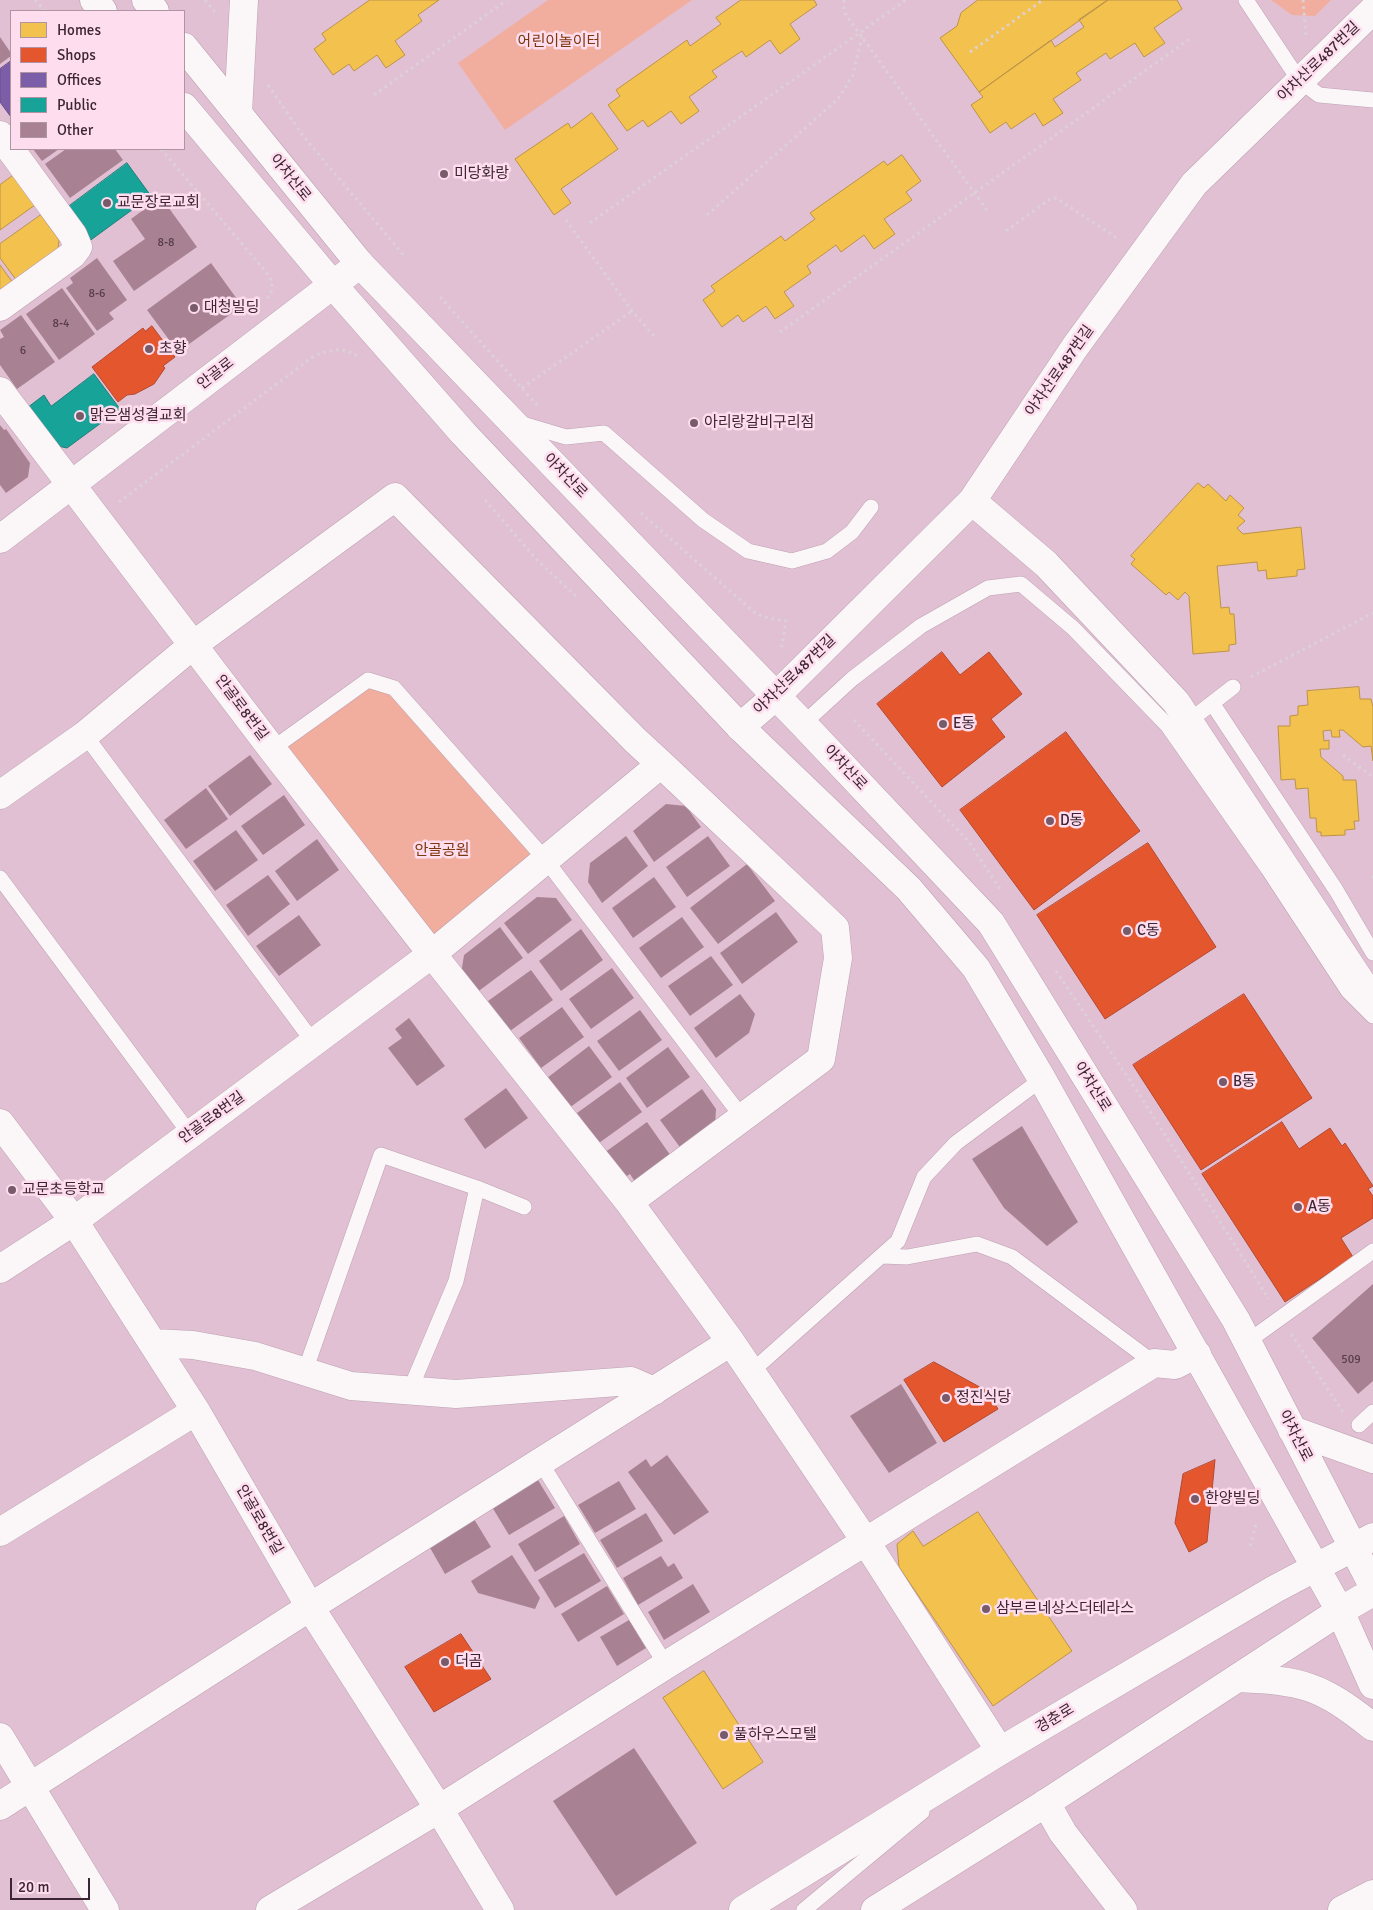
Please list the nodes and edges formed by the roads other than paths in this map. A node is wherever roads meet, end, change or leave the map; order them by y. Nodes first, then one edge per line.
1 (94, 0) edge
2 (146, 0) edge
3 (244, 0) edge
4 (1246, 0) edge
5 (102, 10) edge
6 (154, 10) edge
7 (1373, 10) edge
8 (185, 48) edge
9 (1299, 80) junction
10 (1373, 100) edge
11 (185, 108) edge
12 (238, 113) junction
13 (0, 135) edge
14 (10, 149) edge
15 (11, 150) edge
16 (360, 264) junction
17 (333, 285) junction
18 (0, 307) edge
19 (0, 391) edge
20 (512, 421) junction
21 (70, 486) junction
22 (972, 500) junction
23 (871, 507) dead end
24 (0, 539) edge
25 (1042, 562) junction
26 (1021, 584) junction
27 (193, 645) junction
28 (1233, 687) road end
29 (776, 696) junction
30 (1212, 703) junction
31 (803, 724) junction
32 (740, 727) junction
33 (1181, 728) junction
34 (85, 735) junction
35 (272, 749) junction
36 (661, 764) junction
37 (0, 795) edge
38 (545, 859) junction
39 (0, 878) edge
40 (1373, 953) edge
41 (432, 954) junction
42 (1373, 1000) edge
43 (1373, 1016) edge
44 (314, 1043) junction
45 (1042, 1079) junction
46 (742, 1116) junction
47 (0, 1123) edge
48 (190, 1134) junction
49 (477, 1188) junction
50 (629, 1202) junction
51 (524, 1207) dead end
52 (74, 1221) junction
53 (1373, 1251) edge
54 (882, 1256) junction
55 (0, 1269) edge
56 (731, 1342) junction
57 (1247, 1342) junction
58 (154, 1343) junction
59 (1196, 1354) junction
60 (1154, 1363) junction
61 (305, 1371) junction
62 (751, 1372) junction
63 (410, 1390) junction
64 (654, 1391) junction
65 (196, 1412) junction
66 (1373, 1412) edge
67 (1359, 1425) road end
68 (1292, 1430) junction
69 (1373, 1459) edge
70 (541, 1463) junction
71 (0, 1532) edge
72 (1363, 1541) edge
73 (866, 1542) junction
74 (1315, 1568) junction
75 (1373, 1586) edge
76 (1373, 1592) edge
77 (310, 1607) junction
78 (1340, 1611) junction
79 (666, 1666) junction
80 (1238, 1678) junction
81 (1373, 1685) edge
82 (1373, 1727) edge
83 (0, 1737) edge
84 (990, 1757) junction
85 (31, 1786) junction
86 (1046, 1803) junction
87 (0, 1806) edge
88 (439, 1809) junction
89 (1373, 1894) edge
90 (105, 1910) edge
91 (270, 1910) edge
92 (500, 1910) edge
93 (743, 1910) edge
94 (804, 1910) edge
95 (875, 1910) edge
96 (1123, 1910) edge
97 (1342, 1910) edge

1 - 5 street
2 - 6 street
3 - 12 street
4 - 9 lane
7 - 9 street, 아차산로487번길
8 - 12 street, 아차산로
9 - 10 lane
9 - 22 street, 아차산로487번길
11 - 17 street
12 - 16 street, 아차산로
13 - 14 street
15 - 18 street
16 - 17 street, 안골로
16 - 20 street, 아차산로
17 - 21 street, 안골로
17 - 32 street
19 - 21 street, 안골로8번길
20 - 23 lane
20 - 29 street, 아차산로
21 - 24 street, 안골로
21 - 27 street, 안골로8번길
22 - 25 street
22 - 29 street, 아차산로487번길
25 - 26 lane
25 - 33 street
26 - 31 lane
26 - 33 lane
27 - 34 street
27 - 35 street, 안골로8번길
27 - 36 street
28 - 30 lane
29 - 31 street, 아차산로
29 - 32 street, 아차산로487번길
30 - 33 lane
30 - 40 lane
31 - 57 street, 아차산로
32 - 45 street
33 - 42 street
33 - 43 lane
34 - 37 street
34 - 44 lane
35 - 38 lane
35 - 41 street, 안골로8번길
36 - 38 street
36 - 46 street
38 - 41 street
38 - 46 lane
39 - 48 lane
41 - 44 street, 안골로8번길
41 - 50 street
44 - 48 street, 안골로8번길
45 - 54 lane
45 - 59 street
46 - 50 street
47 - 52 street
48 - 52 street, 안골로8번길
49 - 51 lane
49 - 61 lane
49 - 63 lane
50 - 56 street
52 - 55 street
52 - 58 street, 안골로8번길
53 - 57 lane
54 - 60 lane
54 - 62 lane
56 - 62 street
56 - 64 street
57 - 68 street, 아차산로
58 - 61 street
58 - 65 street, 안골로8번길
59 - 60 street
59 - 74 street
60 - 73 street
61 - 63 street
62 - 73 street
63 - 64 street
64 - 70 street
65 - 71 street
65 - 77 street, 안골로8번길
66 - 67 lane
68 - 69 street
68 - 72 street, 아차산로
70 - 77 street
70 - 79 lane
72 - 74 street, 경춘로
72 - 75 street, 아차산로
73 - 79 street
73 - 84 street
74 - 78 street
74 - 84 street, 경춘로
76 - 78 street
77 - 85 street
77 - 88 street, 안골로8번길
78 - 80 street
78 - 81 street
79 - 88 street
80 - 82 street
80 - 86 street
83 - 85 street
84 - 93 street, 경춘로
84 - 94 lane
85 - 87 street
85 - 90 street
86 - 95 street
86 - 96 street
88 - 91 street
88 - 92 street, 안골로8번길
89 - 97 street

